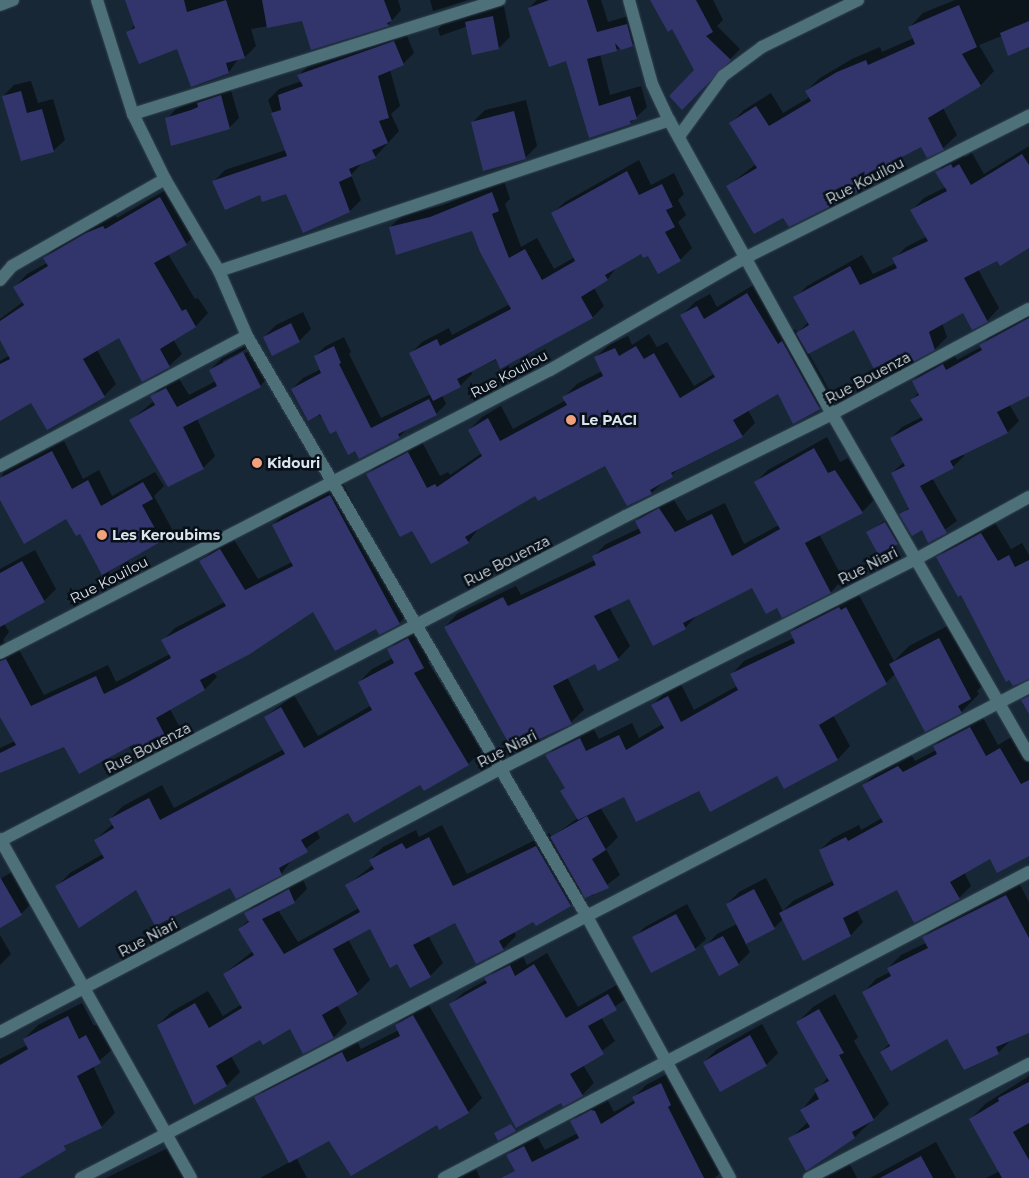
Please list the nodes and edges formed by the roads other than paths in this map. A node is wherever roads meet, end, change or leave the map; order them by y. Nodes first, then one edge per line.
1 (13, 0) edge
2 (97, 0) edge
3 (500, 0) edge
4 (629, 0) edge
5 (858, 0) edge
6 (0, 5) edge
7 (133, 114) junction
8 (1029, 116) edge
9 (669, 120) junction
10 (680, 135) junction
11 (165, 179) junction
12 (745, 258) junction
13 (219, 271) junction
14 (0, 280) edge
15 (1029, 308) edge
16 (247, 336) junction
17 (832, 414) junction
18 (0, 466) edge
19 (334, 482) junction
20 (1029, 497) edge
21 (916, 559) junction
22 (417, 624) junction
23 (0, 653) edge
24 (1029, 687) edge
25 (999, 703) junction
26 (1029, 755) edge
27 (502, 768) junction
28 (0, 840) edge
29 (1029, 872) edge
30 (586, 915) junction
31 (85, 988) junction
32 (0, 1032) edge
33 (668, 1061) junction
34 (1029, 1064) edge
35 (166, 1134) junction
36 (81, 1178) edge
37 (191, 1178) edge
38 (444, 1178) edge
39 (730, 1178) edge
40 (809, 1178) edge

1 - 6 street
2 - 7 street
3 - 7 street
4 - 9 street
5 - 10 street
7 - 11 street
8 - 12 street, Rue Kouilou
9 - 10 street
9 - 13 street
10 - 12 street
11 - 13 street
11 - 14 street
12 - 17 street
12 - 19 street, Rue Kouilou
13 - 16 street
15 - 17 street, Rue Bouenza
16 - 18 street
16 - 19 street
17 - 21 street
17 - 22 street, Rue Bouenza
19 - 22 street
19 - 23 street, Rue Kouilou
20 - 21 street, Rue Niari
21 - 25 street
21 - 27 street, Rue Niari
22 - 27 street
22 - 28 street, Rue Bouenza
24 - 25 street
25 - 26 street
25 - 30 street
27 - 30 street
27 - 31 street, Rue Niari
28 - 31 street
29 - 33 street
30 - 33 street
30 - 35 street
31 - 32 street, Rue Niari
31 - 35 street
33 - 38 street
33 - 39 street
34 - 40 street
35 - 36 street
35 - 37 street

